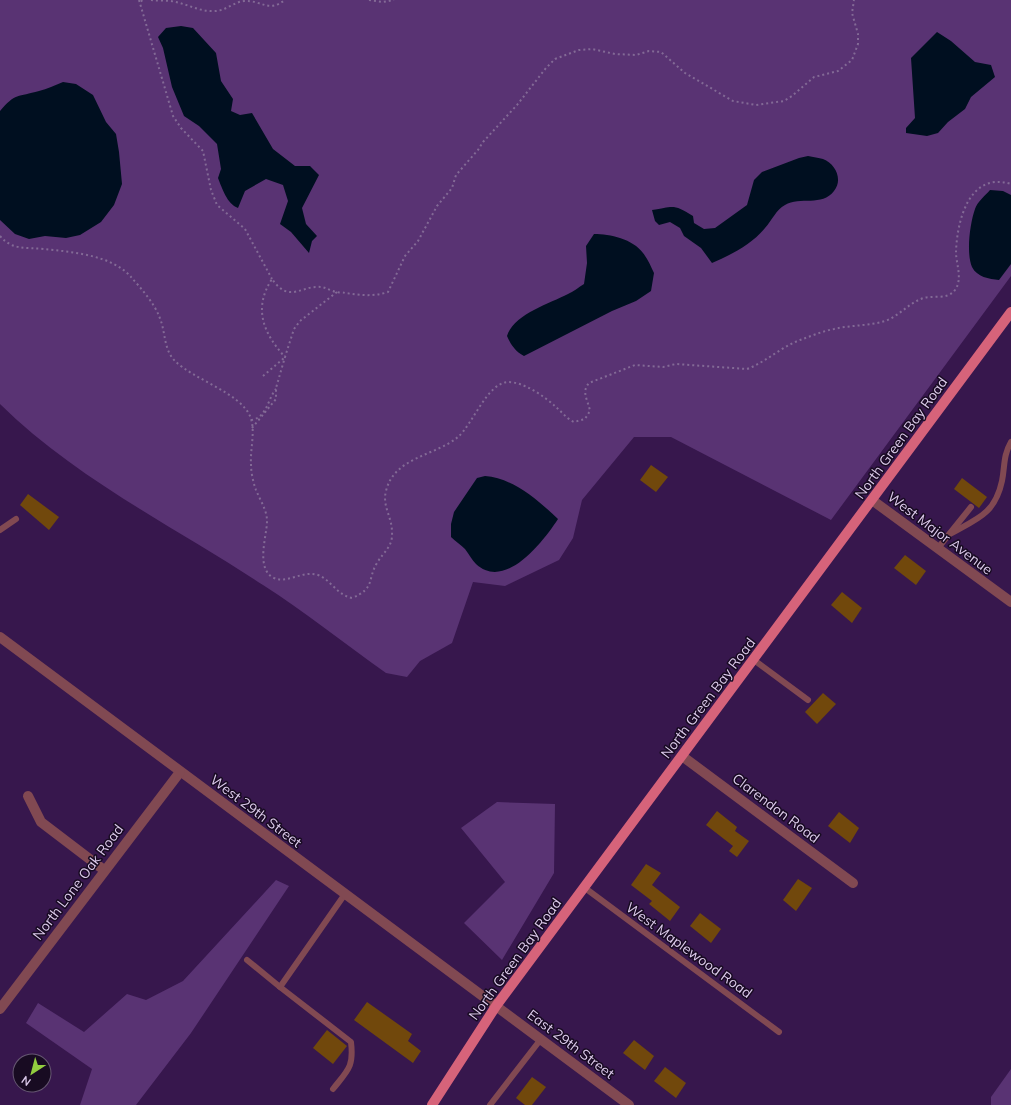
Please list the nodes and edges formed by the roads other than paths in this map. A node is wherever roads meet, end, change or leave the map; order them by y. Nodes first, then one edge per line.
1 (1011, 312) edge
2 (1011, 442) edge
3 (872, 500) junction
4 (971, 507) dead end
5 (16, 519) dead end
6 (0, 530) edge
7 (950, 534) junction
8 (938, 548) junction
9 (1011, 602) edge
10 (0, 637) edge
11 (754, 660) junction
12 (808, 700) dead end
13 (682, 756) junction
14 (180, 772) junction
15 (28, 796) dead end
16 (104, 870) junction
17 (853, 883) dead end
18 (585, 888) junction
19 (345, 894) junction
20 (247, 960) dead end
21 (280, 987) junction
22 (496, 1006) junction
23 (0, 1009) edge
24 (779, 1032) dead end
25 (541, 1039) junction
26 (334, 1089) dead end
27 (432, 1105) edge
28 (490, 1105) edge
29 (629, 1105) edge

1 - 3 main road, North Green Bay Road
2 - 7 lane
3 - 8 street, West Major Avenue
3 - 11 main road, North Green Bay Road
4 - 7 lane
5 - 6 lane
7 - 8 lane
8 - 9 street, West Major Avenue
10 - 14 street, West 29th Street
11 - 12 lane
11 - 13 main road, North Green Bay Road
13 - 17 street, Clarendon Road
13 - 18 main road, North Green Bay Road
14 - 16 street, North Lone Oak Road
14 - 19 street, West 29th Street
15 - 16 street
16 - 23 street, North Lone Oak Road
18 - 22 main road, North Green Bay Road
18 - 24 lane, West Maplewood Road
19 - 21 lane
19 - 22 street, West 29th Street
20 - 21 lane
21 - 26 lane
22 - 25 street, East 29th Street
22 - 27 main road, North Green Bay Road
25 - 28 lane
25 - 29 street, East 29th Street

